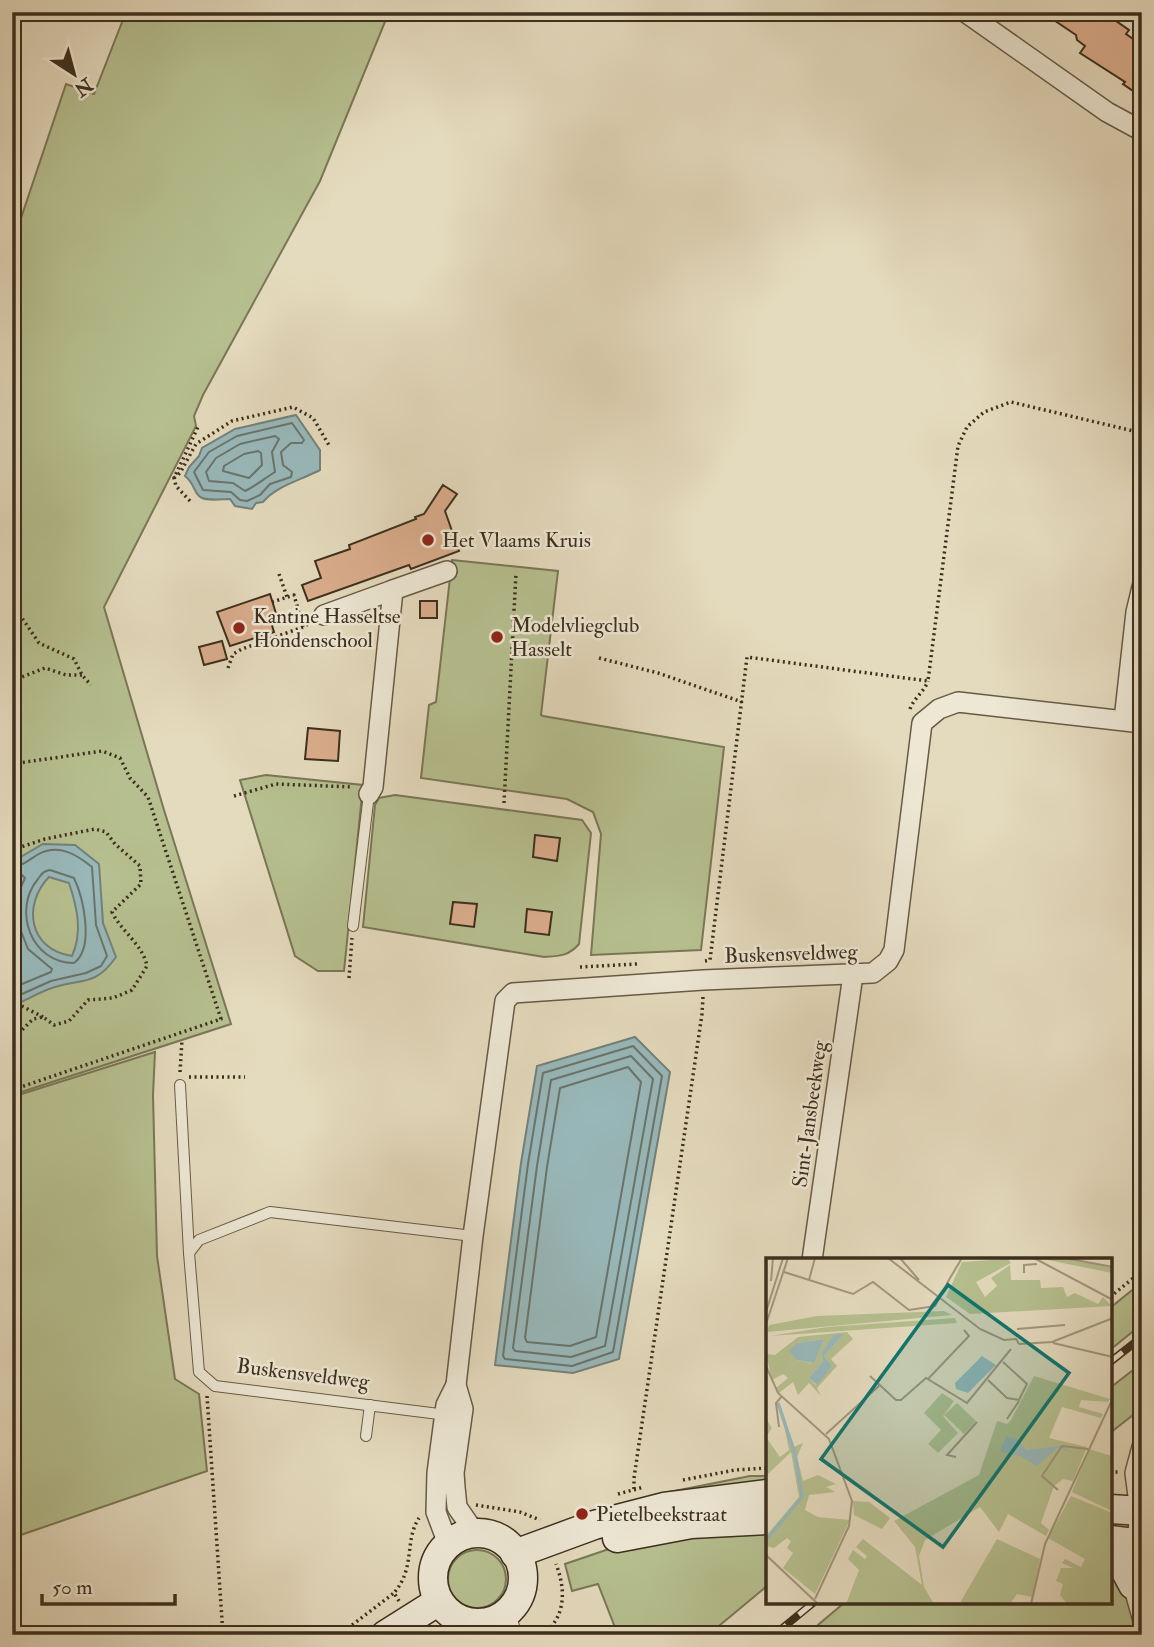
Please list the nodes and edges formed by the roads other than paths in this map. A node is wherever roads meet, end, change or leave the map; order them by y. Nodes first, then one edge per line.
1 (965, 12) edge
2 (1142, 131) edge
3 (447, 571) dead end
4 (1142, 587) edge
5 (393, 590) junction
6 (324, 615) road end
7 (1133, 721) edge
8 (371, 791) joint
9 (353, 926) road end
10 (853, 975) junction
11 (180, 1085) dead end
12 (473, 1236) junction
13 (189, 1252) junction
14 (812, 1258) edge
15 (370, 1405) junction
16 (453, 1416) junction
17 (366, 1436) dead end
18 (1142, 1447) edge
19 (766, 1494) edge
20 (1112, 1509) edge
21 (1141, 1511) edge
22 (766, 1520) edge
23 (475, 1533) junction
24 (1112, 1540) edge
25 (1140, 1543) edge
26 (448, 1544) junction
27 (1112, 1554) edge
28 (518, 1562) junction
29 (1133, 1585) junction
30 (439, 1601) junction
31 (1142, 1616) edge
32 (513, 1622) edge
33 (485, 1629) edge
34 (386, 1635) edge

1 - 2 street
3 - 5 street
4 - 7 street
5 - 6 street
5 - 8 street
7 - 10 street, Buskensveldweg
8 - 9 lane
10 - 12 street, Buskensveldweg
10 - 14 street, Sint-Jansbeekweg
11 - 13 lane, Buskensveldweg
12 - 13 lane
12 - 16 street, Buskensveldweg
13 - 15 lane, Buskensveldweg
15 - 16 lane, Buskensveldweg
15 - 17 lane
16 - 23 street, Buskensveldweg
16 - 26 street, Buskensveldweg
18 - 21 street
19 - 28 main road
20 - 21 main road
21 - 25 street
22 - 28 main road
23 - 26 main road
23 - 28 main road
24 - 25 main road
25 - 29 street
26 - 30 main road
27 - 29 main road
28 - 32 main road
29 - 31 street
30 - 33 main road
30 - 34 main road
32 - 33 main road

